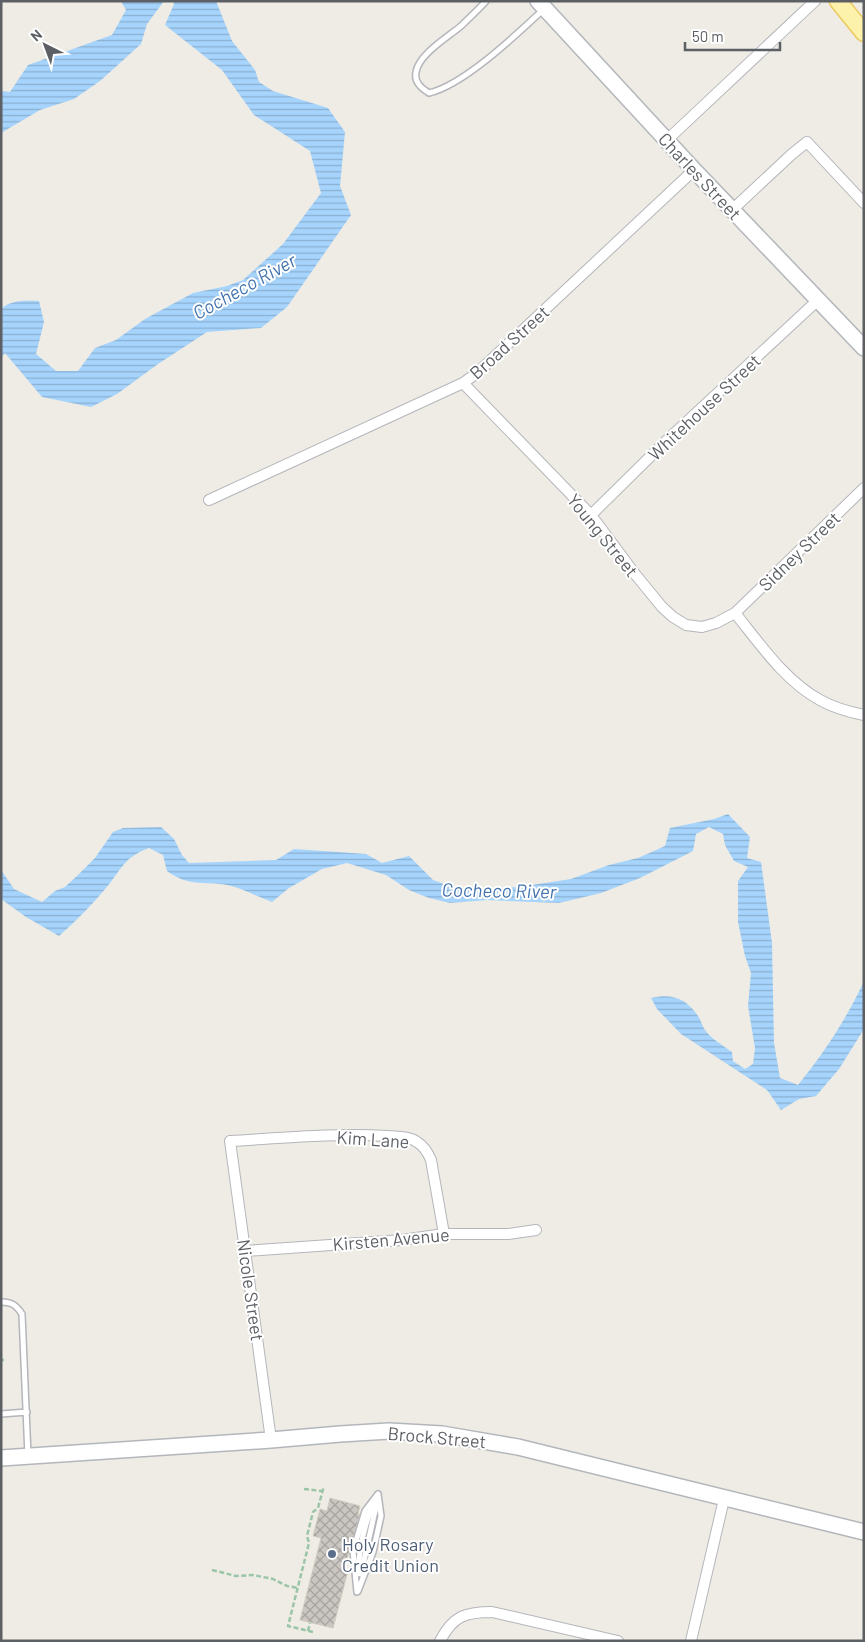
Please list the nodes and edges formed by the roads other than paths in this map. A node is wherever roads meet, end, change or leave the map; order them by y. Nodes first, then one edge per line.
1 (486, 1) edge
2 (815, 1) edge
3 (838, 1) edge
4 (541, 5) edge
5 (864, 33) edge
6 (666, 140) junction
7 (694, 170) junction
8 (864, 203) edge
9 (732, 210) junction
10 (818, 300) junction
11 (864, 348) edge
12 (463, 383) junction
13 (864, 488) edge
14 (209, 500) dead end
15 (591, 515) junction
16 (734, 613) junction
17 (864, 715) edge
18 (230, 1141) joint
19 (536, 1230) dead end
20 (444, 1234) junction
21 (245, 1251) junction
22 (1, 1302) edge
23 (27, 1412) junction
24 (1, 1414) edge
25 (271, 1440) junction
26 (28, 1456) junction
27 (1, 1458) edge
28 (378, 1494) joint
29 (724, 1499) junction
30 (864, 1532) edge
31 (440, 1641) edge
32 (618, 1641) edge
33 (691, 1641) edge

1 - 4 lane
2 - 6 street
3 - 5 main road
4 - 6 street, Charles Street
6 - 7 street, Charles Street
7 - 9 street, Charles Street
7 - 12 street, Broad Street
8 - 9 street
9 - 10 street, Charles Street
10 - 11 street, Charles Street
10 - 15 street, Whitehouse Street
12 - 14 street, Broad Street
12 - 15 street, Young Street
13 - 16 street, Sidney Street
15 - 16 street, Young Street
16 - 17 street
18 - 20 street, Kim Lane
18 - 21 street, Nicole Street
19 - 20 street, Kirsten Avenue
20 - 21 street, Kirsten Avenue
21 - 25 street, Nicole Street
22 - 23 lane
23 - 24 lane
23 - 26 lane
25 - 26 street, Brock Street
25 - 29 street, Brock Street
26 - 27 street, Brock Street
28 - 28 lane
29 - 30 street, Brock Street
29 - 33 street
31 - 32 street

